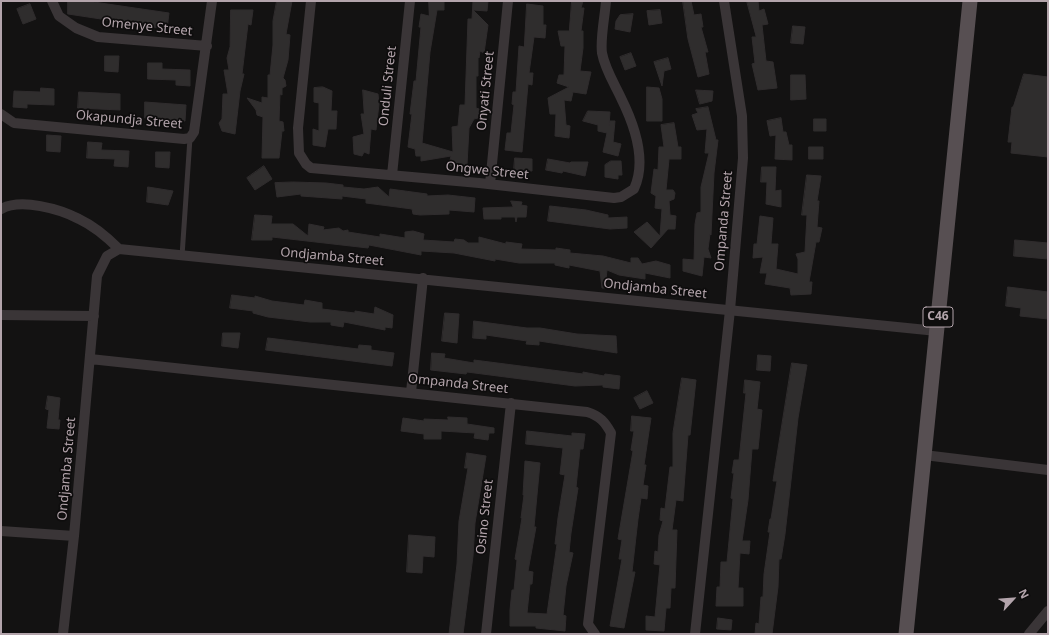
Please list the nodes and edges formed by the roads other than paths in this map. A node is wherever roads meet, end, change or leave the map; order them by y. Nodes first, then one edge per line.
1 (52, 1) edge
2 (212, 1) edge
3 (311, 1) edge
4 (410, 1) edge
5 (508, 1) edge
6 (606, 1) edge
7 (724, 1) edge
8 (970, 1) edge
9 (207, 46) junction
10 (1, 114) edge
11 (190, 138) junction
12 (392, 175) junction
13 (490, 184) junction
14 (1, 209) edge
15 (119, 249) junction
16 (182, 256) junction
17 (424, 278) junction
18 (730, 310) junction
19 (1, 315) edge
20 (94, 316) junction
21 (937, 331) junction
22 (90, 359) junction
23 (411, 392) junction
24 (511, 403) junction
25 (924, 455) junction
26 (1048, 470) edge
27 (1, 531) edge
28 (74, 536) junction
29 (1048, 611) edge
30 (63, 634) edge
31 (486, 634) edge
32 (595, 634) edge
33 (695, 634) edge
34 (906, 634) edge
35 (1029, 634) edge

1 - 9 street, Omenye Street
2 - 9 street, Okapundja Street
3 - 12 street, Ongwe Street
4 - 12 street, Onduli Street
5 - 13 street, Onyati Street
6 - 13 street, Ongwe Street
7 - 18 street, Ompanda Street
8 - 21 main road, C46
9 - 11 street, Okapundja Street
10 - 11 street, Okapundja Street
11 - 16 lane
12 - 13 street, Ongwe Street
14 - 15 street
15 - 16 street, Ondjamba Street
15 - 20 street, Ondjamba Street
16 - 17 street, Ondjamba Street
17 - 18 street, Ondjamba Street
17 - 23 street
18 - 21 street, Ondjamba Street
18 - 33 street, Ompanda Street
19 - 20 street
20 - 22 street, Ondjamba Street
21 - 25 main road, C46
22 - 23 street, Ompanda Street
22 - 28 street, Ondjamba Street
23 - 24 street, Ompanda Street
24 - 31 street, Osino Street
24 - 32 street, Ompanda Street
25 - 26 street
25 - 34 main road, C46
27 - 28 street
28 - 30 street, Ondjamba Street
29 - 35 street

